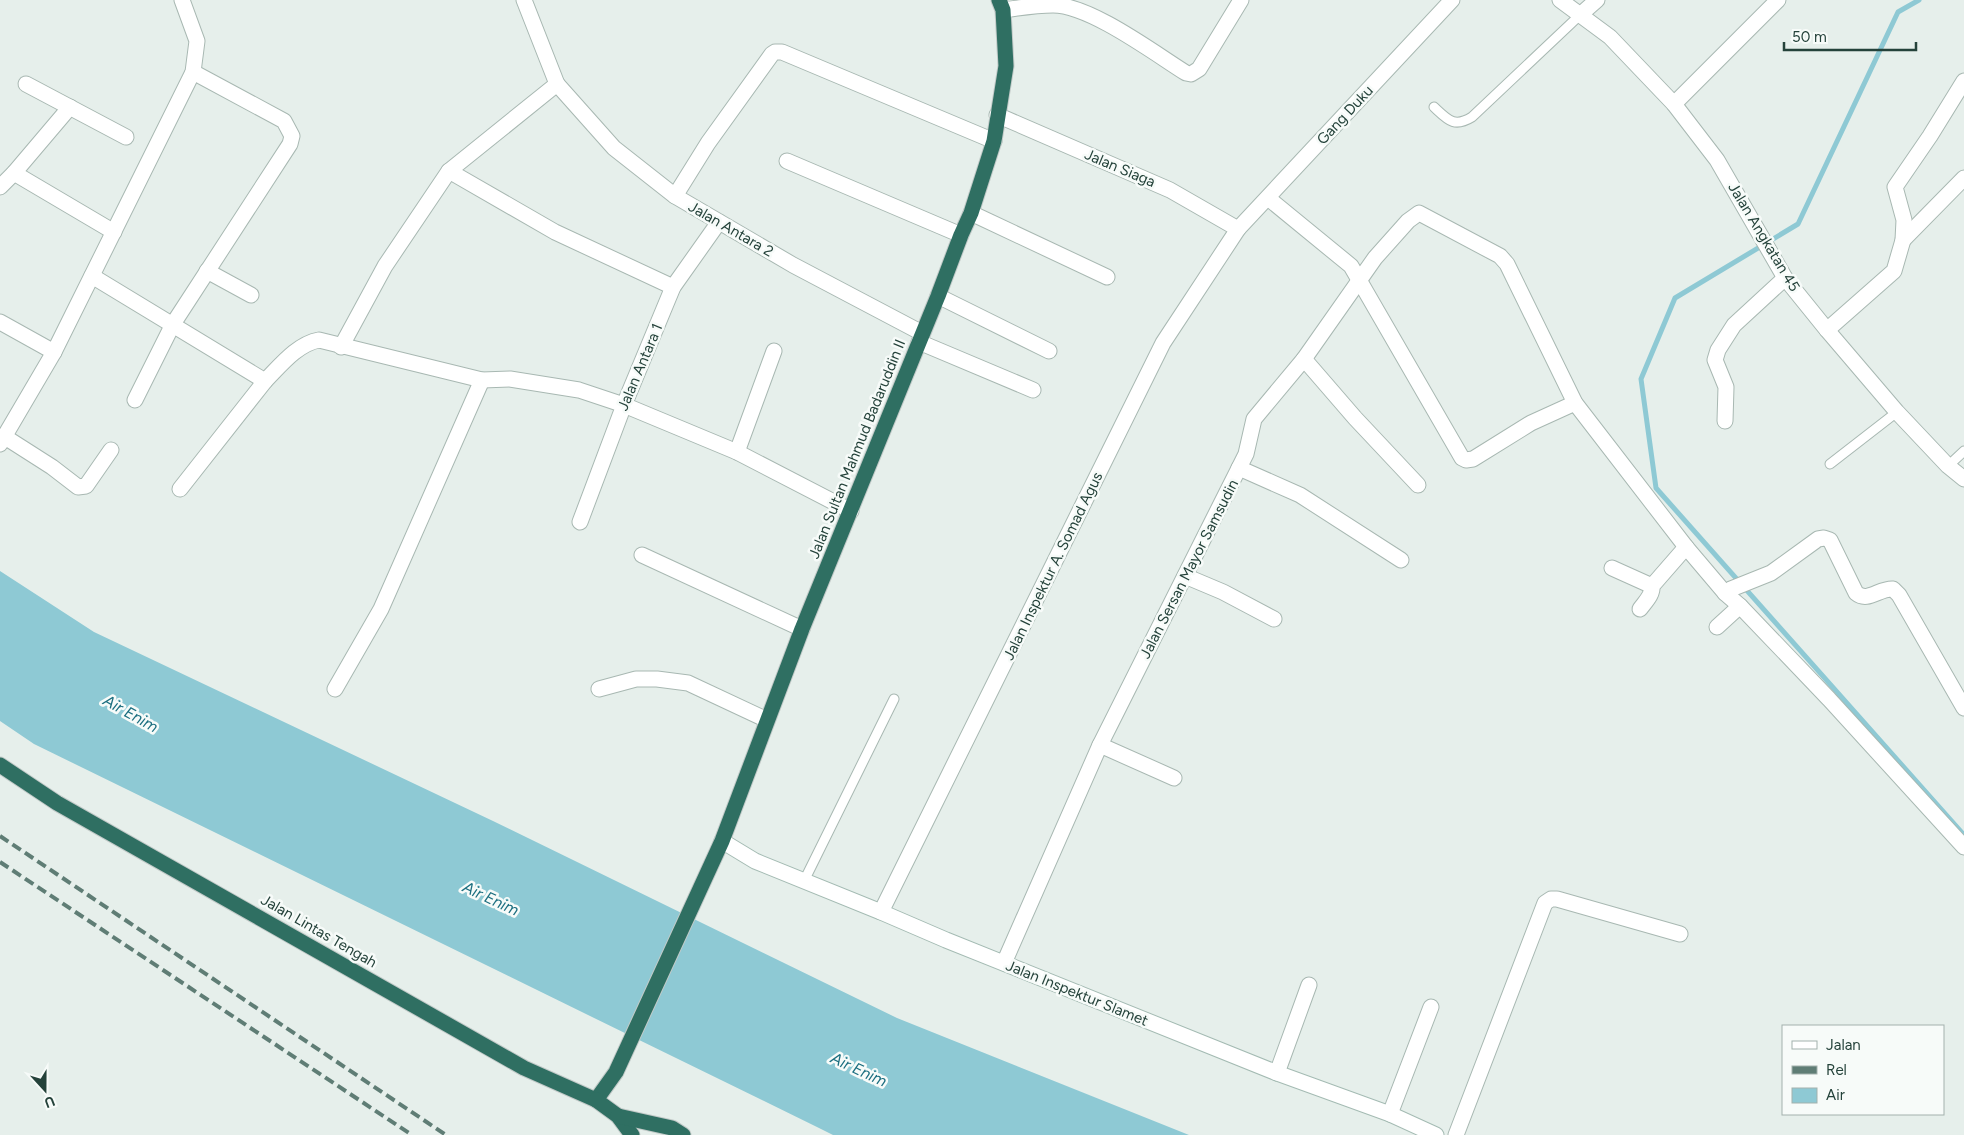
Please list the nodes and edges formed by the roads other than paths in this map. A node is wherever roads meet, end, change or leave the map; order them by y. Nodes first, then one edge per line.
1 (182, 0) edge
2 (524, 0) edge
3 (1241, 0) edge
4 (1452, 0) edge
5 (1560, 0) edge
6 (1597, 0) edge
7 (1778, 0) edge
8 (1056, 2) edge
9 (1001, 5) edge
10 (1580, 15) junction
11 (192, 72) junction
12 (1964, 81) edge
13 (26, 84) dead end
14 (556, 84) junction
15 (1674, 104) junction
16 (70, 107) junction
17 (1434, 107) dead end
18 (997, 115) junction
19 (126, 137) dead end
20 (994, 141) junction
21 (786, 161) dead end
22 (449, 171) junction
23 (1964, 178) edge
24 (4, 181) edge
25 (675, 196) junction
26 (1268, 198) junction
27 (971, 213) junction
28 (719, 222) junction
29 (1238, 229) junction
30 (114, 232) junction
31 (960, 235) junction
32 (1903, 240) junction
33 (207, 271) junction
34 (92, 276) junction
35 (1108, 277) dead end
36 (1785, 278) junction
37 (1358, 279) junction
38 (673, 287) junction
39 (251, 295) dead end
40 (938, 296) junction
41 (0, 322) edge
42 (173, 324) junction
43 (1827, 330) junction
44 (920, 337) junction
45 (342, 347) junction
46 (774, 351) dead end
47 (1049, 351) dead end
48 (54, 352) junction
49 (1304, 358) junction
50 (482, 380) junction
51 (265, 381) junction
52 (1033, 390) dead end
53 (135, 400) dead end
54 (1575, 403) junction
55 (624, 405) junction
56 (1897, 412) junction
57 (1724, 421) dead end
58 (2, 441) edge
59 (111, 450) dead end
60 (1964, 451) edge
61 (737, 452) junction
62 (1830, 464) dead end
63 (1948, 466) junction
64 (1239, 468) junction
65 (1964, 479) edge
66 (1418, 485) dead end
67 (180, 489) dead end
68 (851, 510) junction
69 (580, 522) dead end
70 (1686, 547) junction
71 (642, 554) dead end
72 (1401, 560) dead end
73 (1612, 568) dead end
74 (1185, 576) junction
75 (1652, 586) junction
76 (1728, 591) junction
77 (1740, 606) junction
78 (1640, 609) dead end
79 (1274, 619) dead end
80 (1717, 627) dead end
81 (802, 629) junction
82 (1958, 682) edge
83 (335, 689) dead end
84 (599, 689) dead end
85 (894, 699) dead end
86 (1964, 708) edge
87 (767, 720) junction
88 (1100, 745) junction
89 (0, 765) edge
90 (1174, 778) dead end
91 (722, 841) junction
92 (1964, 847) edge
93 (804, 881) junction
94 (881, 912) junction
95 (1680, 934) dead end
96 (1004, 963) junction
97 (1309, 985) dead end
98 (1431, 1007) dead end
99 (1277, 1073) junction
100 (596, 1100) junction
101 (1390, 1114) junction
102 (618, 1116) junction
103 (632, 1135) edge
104 (683, 1135) edge
105 (1436, 1135) edge
106 (1456, 1135) edge

1 - 11 street
2 - 14 street
3 - 8 street
4 - 26 street, Gang Duku
5 - 10 street, Jalan Angkatan 45
6 - 10 street
7 - 15 street
8 - 9 street
9 - 18 highway, Jalan Sultan Mahmud Badaruddin II
10 - 15 street, Jalan Angkatan 45
10 - 17 lane
11 - 30 street
11 - 33 street
12 - 32 street
13 - 16 street
14 - 22 street
14 - 25 street
15 - 36 street, Jalan Angkatan 45
16 - 19 street
16 - 24 street
18 - 20 highway, Jalan Sultan Mahmud Badaruddin II
18 - 29 street, Jalan Siaga
20 - 25 street, Jalan Antara 2
20 - 27 highway, Jalan Sultan Mahmud Badaruddin II
21 - 31 street
22 - 38 street
22 - 45 street
23 - 32 street
24 - 30 street
25 - 28 street, Jalan Antara 2
26 - 29 street, Gang Duku
26 - 37 street
27 - 31 highway, Jalan Sultan Mahmud Badaruddin II
27 - 35 street
28 - 38 street, Jalan Antara 1
28 - 44 street, Jalan Antara 2
29 - 94 street, Jalan Inspektur A. Somad Agus
30 - 34 street
31 - 40 highway, Jalan Sultan Mahmud Badaruddin II
32 - 43 street
33 - 39 street
33 - 42 street
34 - 42 street
34 - 48 street
36 - 43 street, Jalan Angkatan 45
36 - 57 street
37 - 49 street, Jalan Sersan Mayor Samsudin
37 - 54 street
37 - 54 street, Jalan Sersan Mayor Samsudin
38 - 55 street, Jalan Antara 1
40 - 44 highway, Jalan Sultan Mahmud Badaruddin II
40 - 47 street
41 - 48 street
42 - 51 street
42 - 53 street
43 - 56 street, Jalan Angkatan 45
44 - 52 street, Jalan Antara 2
44 - 68 highway, Jalan Sultan Mahmud Badaruddin II
45 - 50 street
45 - 51 street
46 - 61 street
48 - 58 street
49 - 64 street, Jalan Sersan Mayor Samsudin
49 - 66 street
50 - 55 street
50 - 83 street
51 - 67 street
54 - 70 street
55 - 61 street
55 - 69 street, Jalan Antara 1
56 - 62 lane
56 - 63 street, Jalan Angkatan 45
58 - 59 street
60 - 63 lane
61 - 68 street
63 - 65 street, Jalan Angkatan 45
64 - 72 street
64 - 74 street, Jalan Sersan Mayor Samsudin
68 - 81 highway, Jalan Sultan Mahmud Badaruddin II
70 - 75 street
70 - 76 street
71 - 81 street
73 - 75 street
74 - 79 street
74 - 88 street, Jalan Sersan Mayor Samsudin
75 - 78 street
76 - 77 street
76 - 82 street
77 - 80 street
77 - 92 street
81 - 87 highway, Jalan Sultan Mahmud Badaruddin II
82 - 86 street
84 - 87 street
85 - 93 lane
87 - 91 highway, Jalan Sultan Mahmud Badaruddin II
88 - 90 street
88 - 96 street, Jalan Sersan Mayor Samsudin
89 - 100 highway, Jalan Lintas Tengah
91 - 93 street, Jalan Inspektur Slamet
91 - 100 highway, Jalan Sultan Mahmud Badaruddin II
93 - 94 street, Jalan Inspektur Slamet
94 - 96 street, Jalan Inspektur Slamet
95 - 106 street
96 - 99 street, Jalan Inspektur Slamet
97 - 99 street
98 - 101 street
99 - 101 street, Jalan Inspektur Slamet
100 - 102 highway, Jalan Lintas Tengah
101 - 105 street, Jalan Inspektur Slamet
102 - 103 highway
102 - 104 highway

